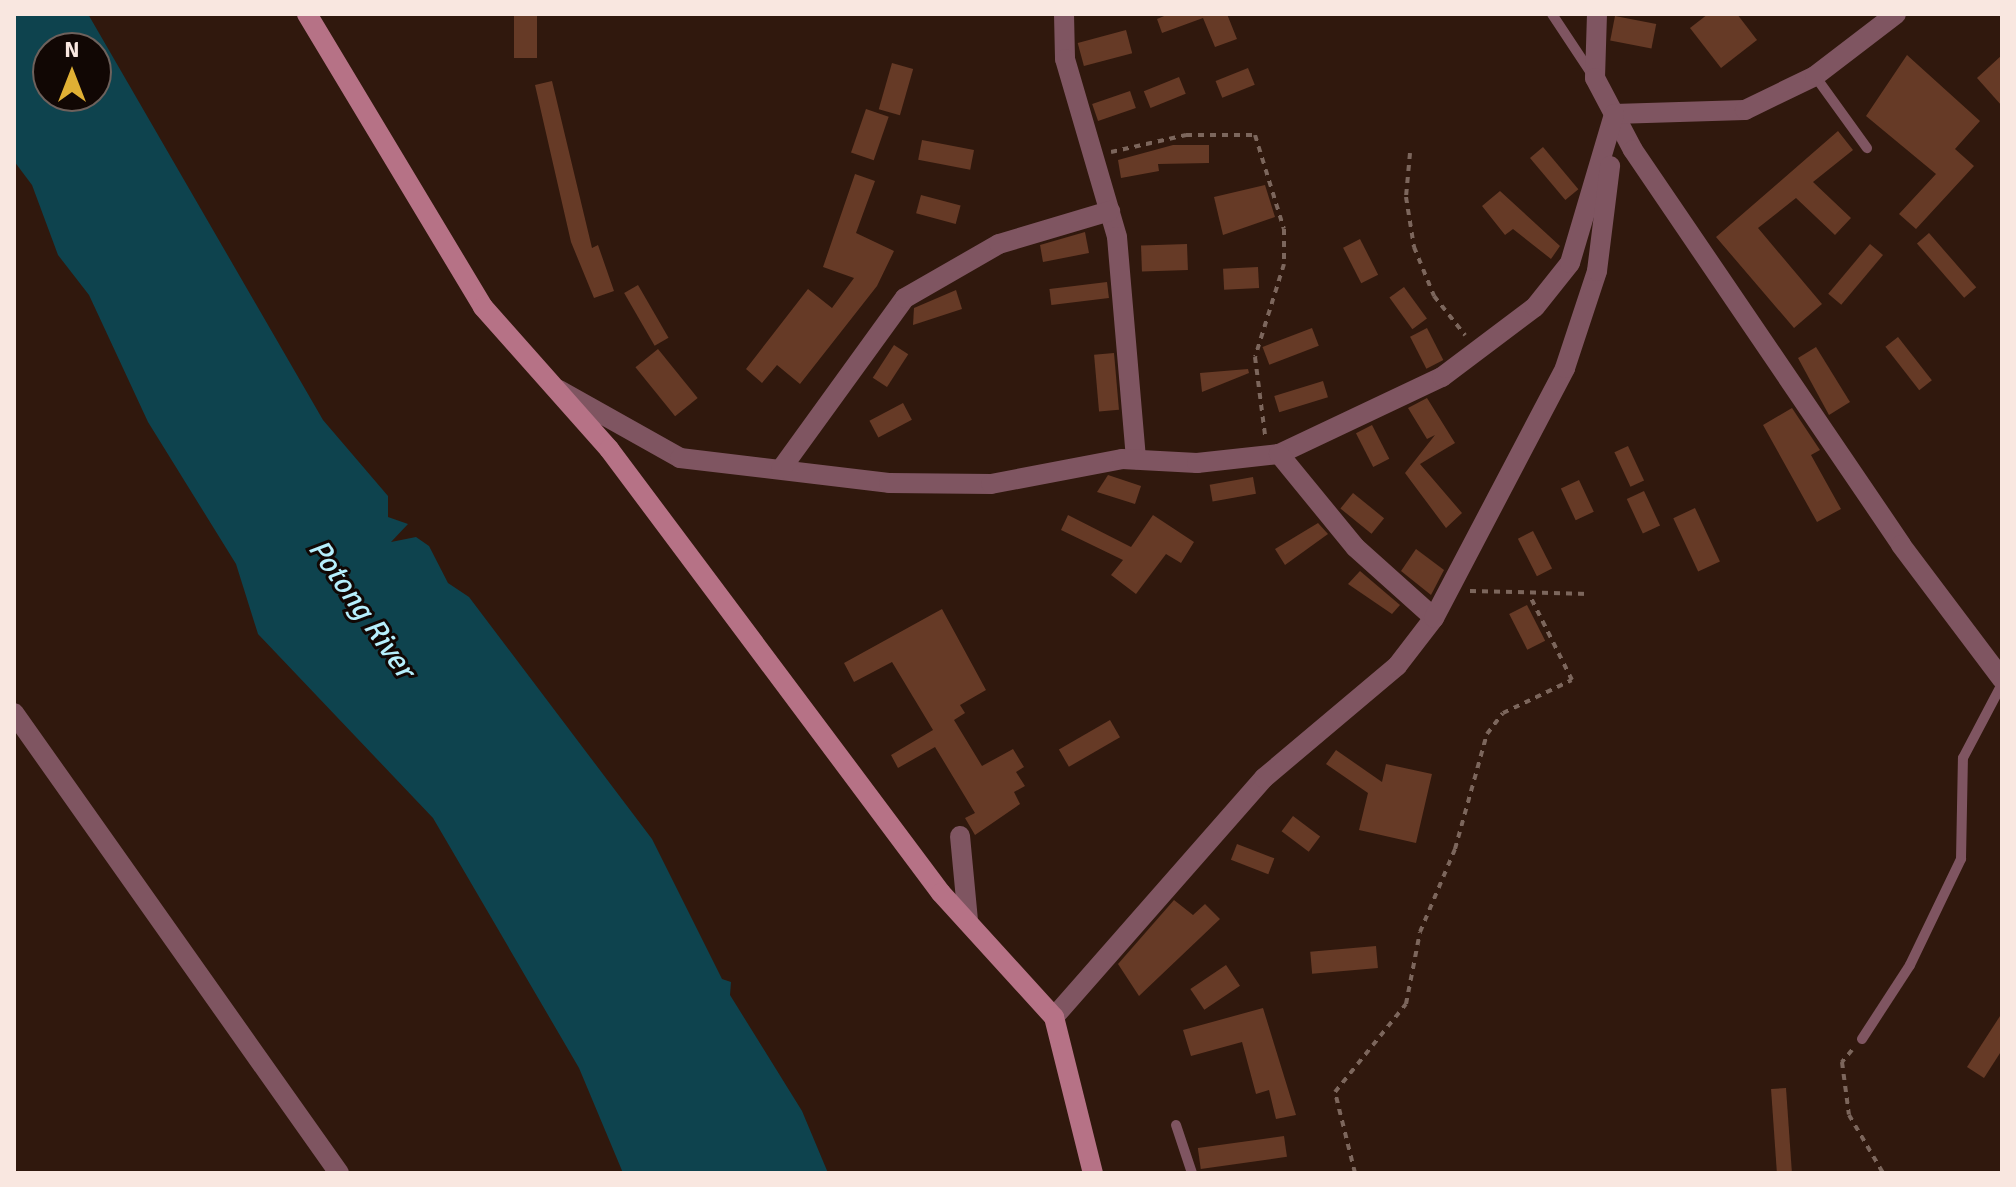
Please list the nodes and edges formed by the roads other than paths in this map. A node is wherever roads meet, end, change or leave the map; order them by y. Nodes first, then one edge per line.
1 (307, 14) edge
2 (1064, 14) edge
3 (1552, 14) edge
4 (1597, 14) edge
5 (1896, 14) edge
6 (1815, 76) junction
7 (1595, 78) junction
8 (1614, 114) junction
9 (1867, 148) dead end
10 (1110, 211) junction
11 (554, 388) junction
12 (1274, 455) junction
13 (1136, 459) junction
14 (781, 469) junction
15 (1434, 618) junction
16 (2002, 681) edge
17 (14, 713) edge
18 (960, 836) dead end
19 (968, 921) junction
20 (1054, 1017) junction
21 (1862, 1039) road end
22 (1176, 1125) dead end
23 (339, 1173) edge
24 (1093, 1173) edge
25 (1192, 1173) edge

1 - 11 main road
2 - 10 street
3 - 7 lane
4 - 7 street
5 - 6 street
6 - 8 street
6 - 9 lane
7 - 8 street
8 - 12 street
8 - 15 street
8 - 16 street
10 - 13 street
10 - 14 street
11 - 14 street
11 - 19 main road
12 - 13 street
12 - 15 street
13 - 14 street
15 - 20 street
16 - 21 lane
17 - 23 street
18 - 19 street
19 - 20 main road
20 - 24 main road
22 - 25 lane

